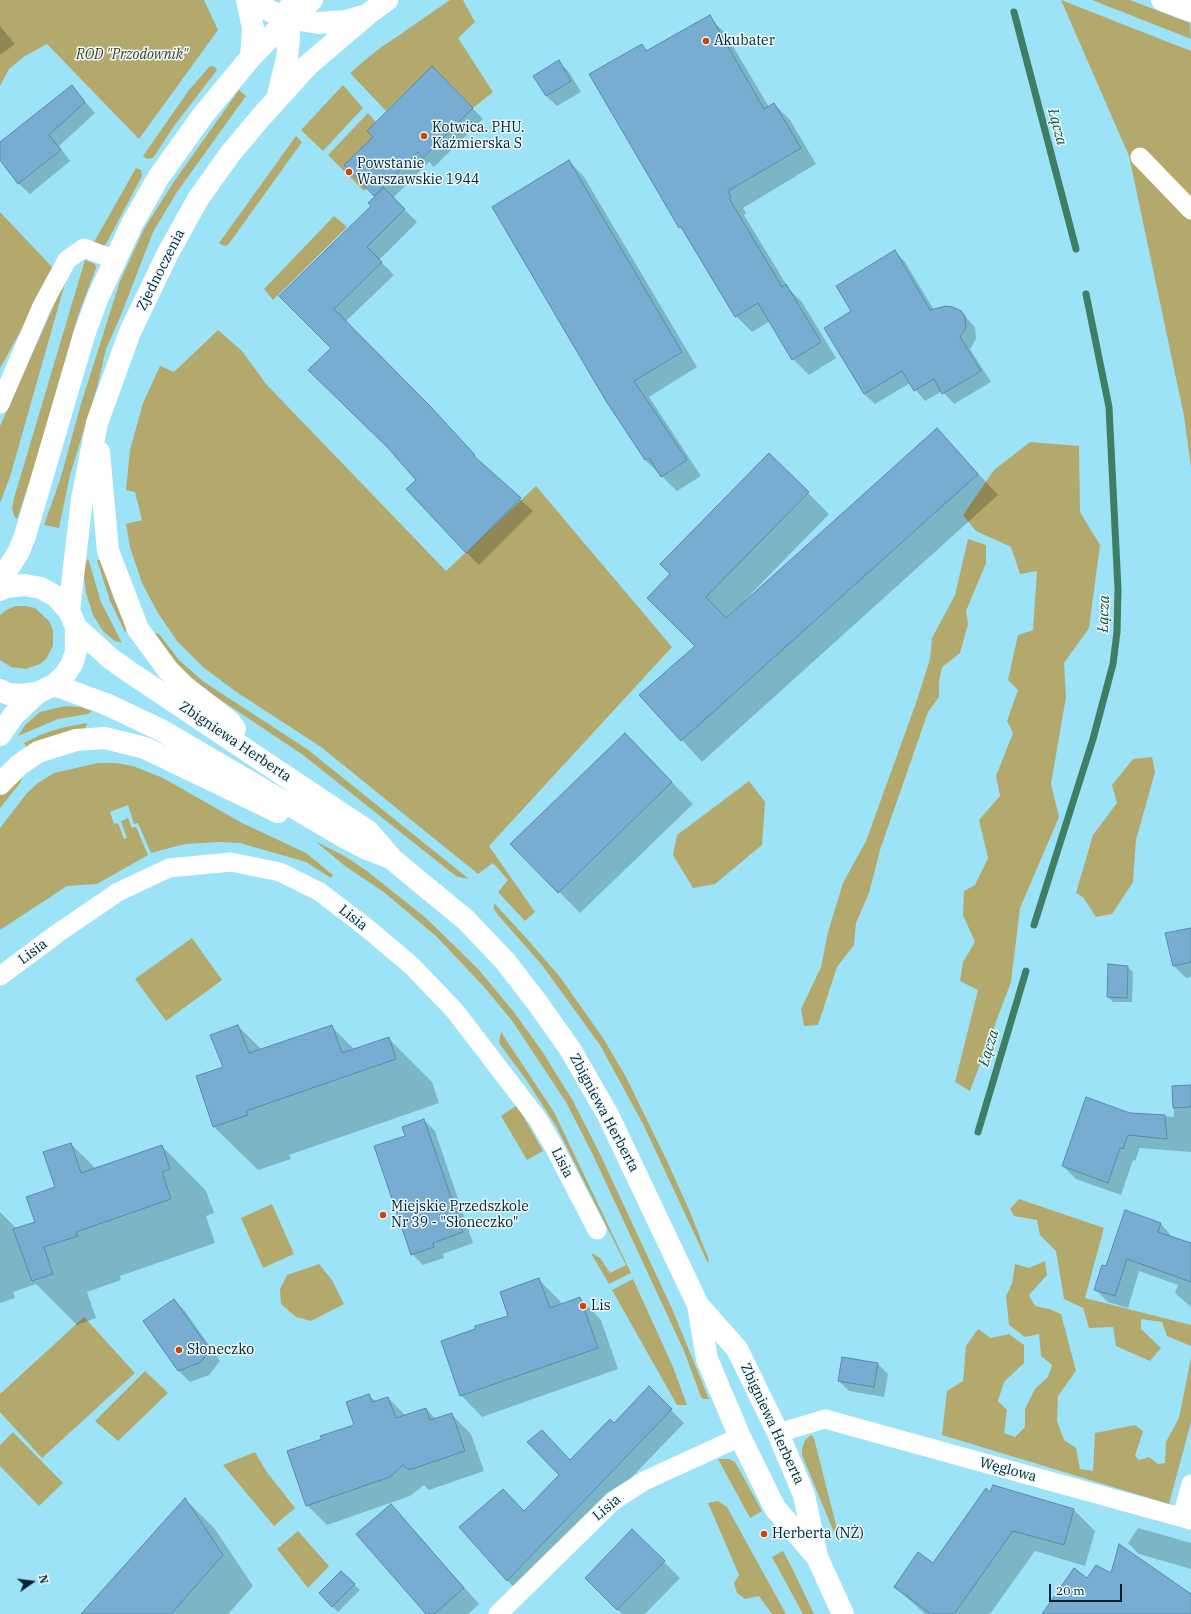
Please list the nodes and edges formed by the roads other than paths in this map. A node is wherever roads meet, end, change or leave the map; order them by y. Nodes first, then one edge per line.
1 (247, 0) edge
2 (252, 0) edge
3 (312, 0) edge
4 (387, 0) edge
5 (1162, 0) edge
6 (288, 9) edge
7 (1191, 12) edge
8 (368, 14) junction
9 (251, 56) junction
10 (277, 98) junction
11 (1140, 157) dead end
12 (1191, 210) edge
13 (115, 260) junction
14 (0, 404) edge
15 (97, 423) junction
16 (0, 581) edge
17 (0, 590) edge
18 (72, 619) junction
19 (46, 689) junction
20 (0, 690) edge
21 (0, 735) edge
22 (256, 757) junction
23 (0, 784) edge
24 (344, 837) junction
25 (392, 859) junction
26 (0, 976) edge
27 (598, 1230) dead end
28 (698, 1305) junction
29 (778, 1434) junction
30 (740, 1437) junction
31 (1191, 1484) edge
32 (1186, 1519) edge
33 (816, 1557) junction
34 (498, 1614) edge
35 (842, 1614) edge

1 - 9 street
2 - 6 street
3 - 6 street
4 - 8 street, Zjednoczenia
5 - 7 street
6 - 8 street
6 - 9 street
6 - 10 street
8 - 10 street, Zjednoczenia
9 - 13 street
10 - 15 street, Zjednoczenia
11 - 12 street
13 - 14 street
13 - 16 street
15 - 18 street, Zjednoczenia
15 - 22 street
17 - 18 street, Zbigniewa Herberta
18 - 19 street, Zjednoczenia
18 - 22 street, Zbigniewa Herberta
19 - 20 street
19 - 21 street
19 - 24 street, Zbigniewa Herberta
22 - 25 street, Zbigniewa Herberta
23 - 24 street
24 - 25 street, Zbigniewa Herberta
25 - 28 street, Zbigniewa Herberta
26 - 27 street, Lisia
28 - 29 street, Zbigniewa Herberta
28 - 30 street, Zbigniewa Herberta
29 - 32 street, Węglowa
29 - 33 street, Zbigniewa Herberta
30 - 33 street, Zbigniewa Herberta
30 - 34 street, Lisia
31 - 32 street
33 - 35 street, Zbigniewa Herberta

